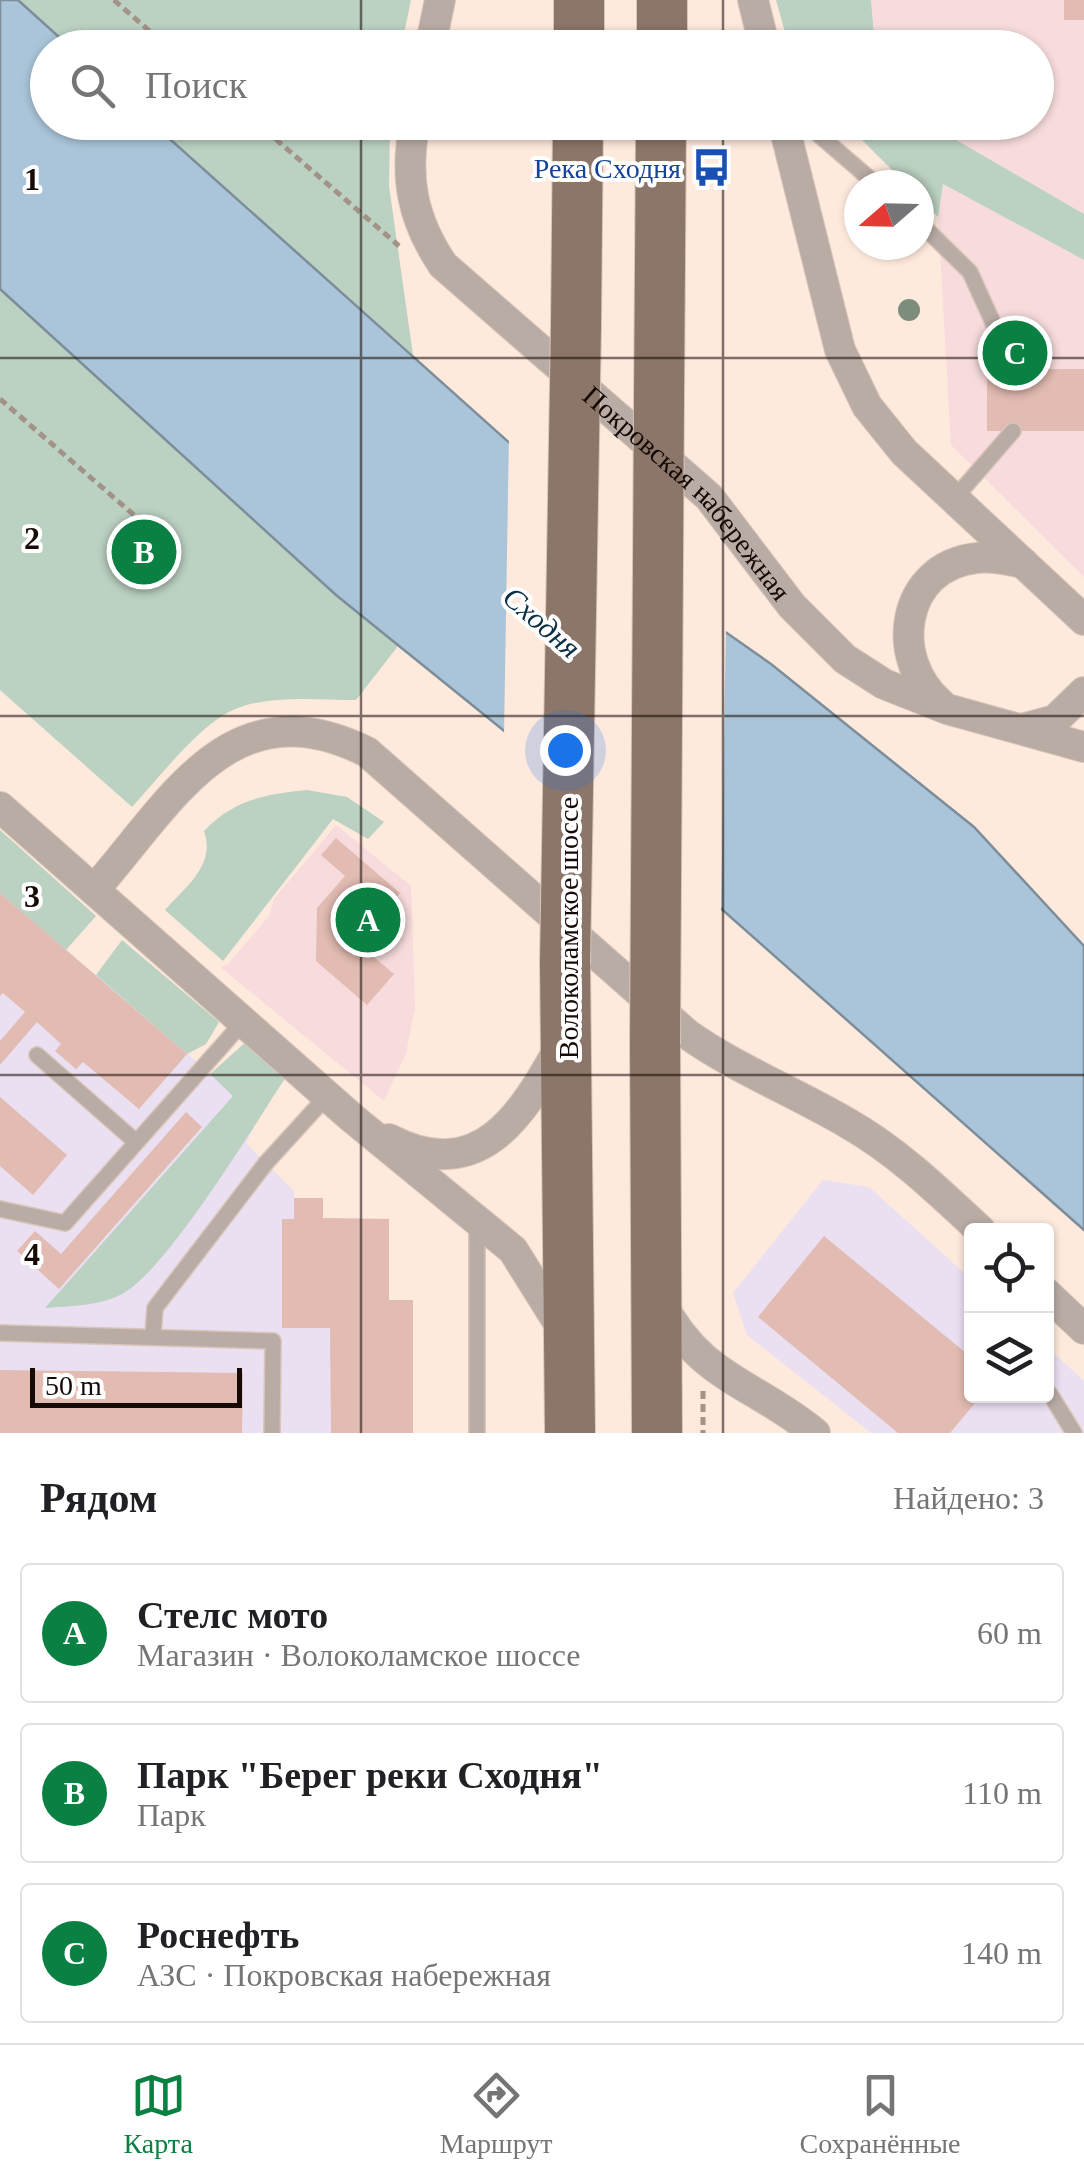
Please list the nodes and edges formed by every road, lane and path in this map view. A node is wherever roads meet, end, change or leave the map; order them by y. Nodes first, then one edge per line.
1 (114, 0) edge
2 (440, 0) edge
3 (579, 0) edge
4 (662, 0) edge
5 (754, 0) edge
6 (148, 30) edge
7 (434, 30) edge
8 (578, 30) edge
9 (662, 30) edge
10 (761, 30) edge
11 (277, 140) edge
12 (413, 140) edge
13 (578, 140) edge
14 (661, 140) edge
15 (788, 140) edge
16 (825, 140) edge
17 (860, 170) edge
18 (934, 237) edge
19 (399, 246) dead end
20 (1014, 369) dead end
21 (0, 400) edge
22 (1013, 431) dead end
23 (954, 499) junction
24 (178, 553) dead end
25 (1023, 563) junction
26 (1084, 620) edge
27 (1084, 692) edge
28 (947, 709) junction
29 (1019, 730) junction
30 (1084, 747) edge
31 (0, 807) edge
32 (94, 890) junction
33 (243, 1022) junction
34 (566, 1037) junction
35 (37, 1055) dead end
36 (327, 1096) junction
37 (360, 1124) junction
38 (136, 1142) junction
39 (0, 1209) edge
40 (477, 1217) junction
41 (972, 1223) edge
42 (656, 1291) junction
43 (1054, 1301) edge
44 (1084, 1329) edge
45 (0, 1333) edge
46 (153, 1334) junction
47 (569, 1341) junction
48 (702, 1373) dead end
49 (1054, 1400) edge
50 (272, 1433) edge
51 (477, 1433) edge
52 (570, 1433) edge
53 (658, 1433) edge
54 (704, 1433) edge
55 (815, 1433) edge
56 (1074, 1433) edge

1 - 6 path
2 - 7 street
3 - 8 main road
4 - 9 main road
5 - 10 street
11 - 19 path
12 - 28 street, Покровская набережная
13 - 34 main road, Волоколамское шоссе, bridge
14 - 42 main road, bridge
15 - 23 street
16 - 17 lane
18 - 20 lane
21 - 24 path
22 - 23 lane
23 - 25 street
25 - 26 street
25 - 28 street
27 - 29 street
28 - 29 street, Покровская набережная
29 - 30 street, Покровская набережная
31 - 32 street
32 - 33 street
32 - 41 street
33 - 36 street
33 - 38 lane
34 - 37 street
34 - 47 main road, Волоколамское шоссе
35 - 38 lane
36 - 37 street
36 - 46 lane
37 - 40 street
38 - 39 lane
40 - 47 street
40 - 51 lane
42 - 53 main road
42 - 55 street
43 - 44 street
45 - 46 lane
46 - 50 lane
47 - 52 main road, Волоколамское шоссе
48 - 54 path
49 - 56 lane

